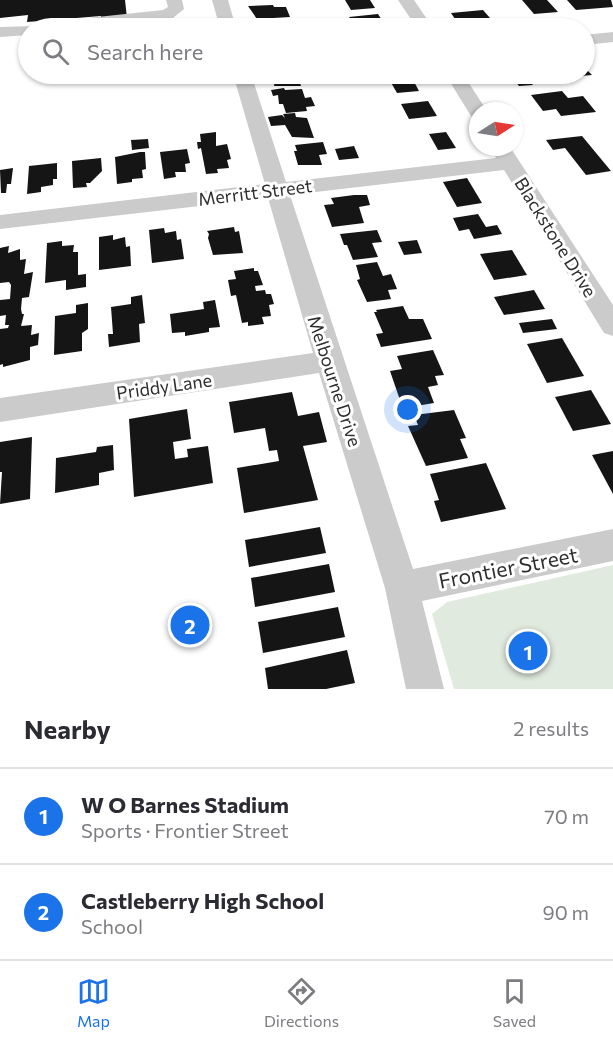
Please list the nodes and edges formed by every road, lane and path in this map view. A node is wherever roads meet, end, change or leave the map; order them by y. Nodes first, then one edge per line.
1 (174, 0) edge
2 (220, 0) edge
3 (406, 0) edge
4 (138, 18) edge
5 (225, 18) edge
6 (418, 18) edge
7 (18, 31) edge
8 (0, 32) edge
9 (613, 37) edge
10 (595, 39) edge
11 (245, 84) edge
12 (460, 84) edge
13 (472, 102) edge
14 (497, 156) edge
15 (505, 156) edge
16 (276, 190) junction
17 (0, 222) edge
18 (613, 326) edge
19 (328, 361) junction
20 (0, 410) edge
21 (613, 545) edge
22 (402, 588) junction
23 (425, 689) edge

1 - 4 street
2 - 5 street
3 - 6 street
7 - 8 street
9 - 10 street
11 - 16 street, Melbourne Drive
12 - 13 street
14 - 16 street, Merritt Street
15 - 18 street, Blackstone Drive
16 - 17 street, Merritt Street
16 - 19 street, Melbourne Drive
19 - 20 street, Priddy Lane
19 - 22 street, Melbourne Drive
21 - 22 street, Frontier Street
22 - 23 street, Melbourne Drive

